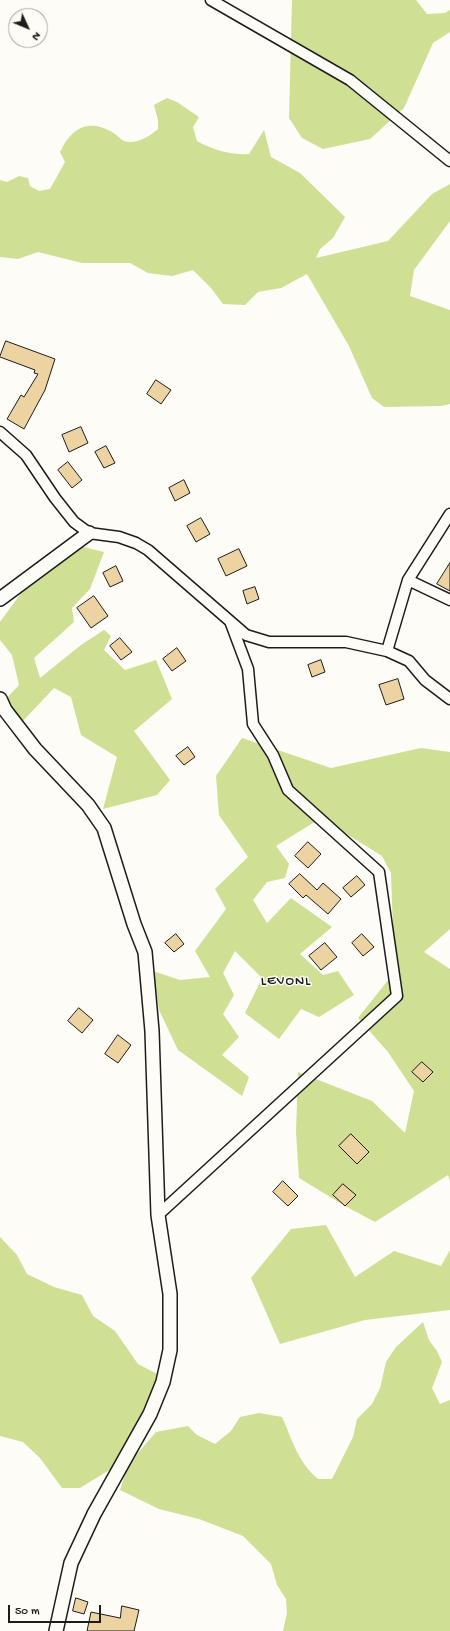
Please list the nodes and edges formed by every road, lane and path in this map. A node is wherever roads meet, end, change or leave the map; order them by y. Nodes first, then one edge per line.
1 (211, 0) edge
2 (450, 161) edge
3 (0, 432) edge
4 (450, 514) edge
5 (89, 533) junction
6 (408, 580) junction
7 (0, 599) edge
8 (450, 600) edge
9 (230, 621) junction
10 (386, 651) junction
11 (0, 699) edge
12 (450, 699) edge
13 (158, 1215) junction
14 (56, 1631) edge

1 - 2 street
3 - 5 street
4 - 6 street
5 - 7 street
5 - 9 street
6 - 8 street
6 - 10 street
9 - 10 street
9 - 13 street
10 - 12 street
11 - 13 street
13 - 14 street

